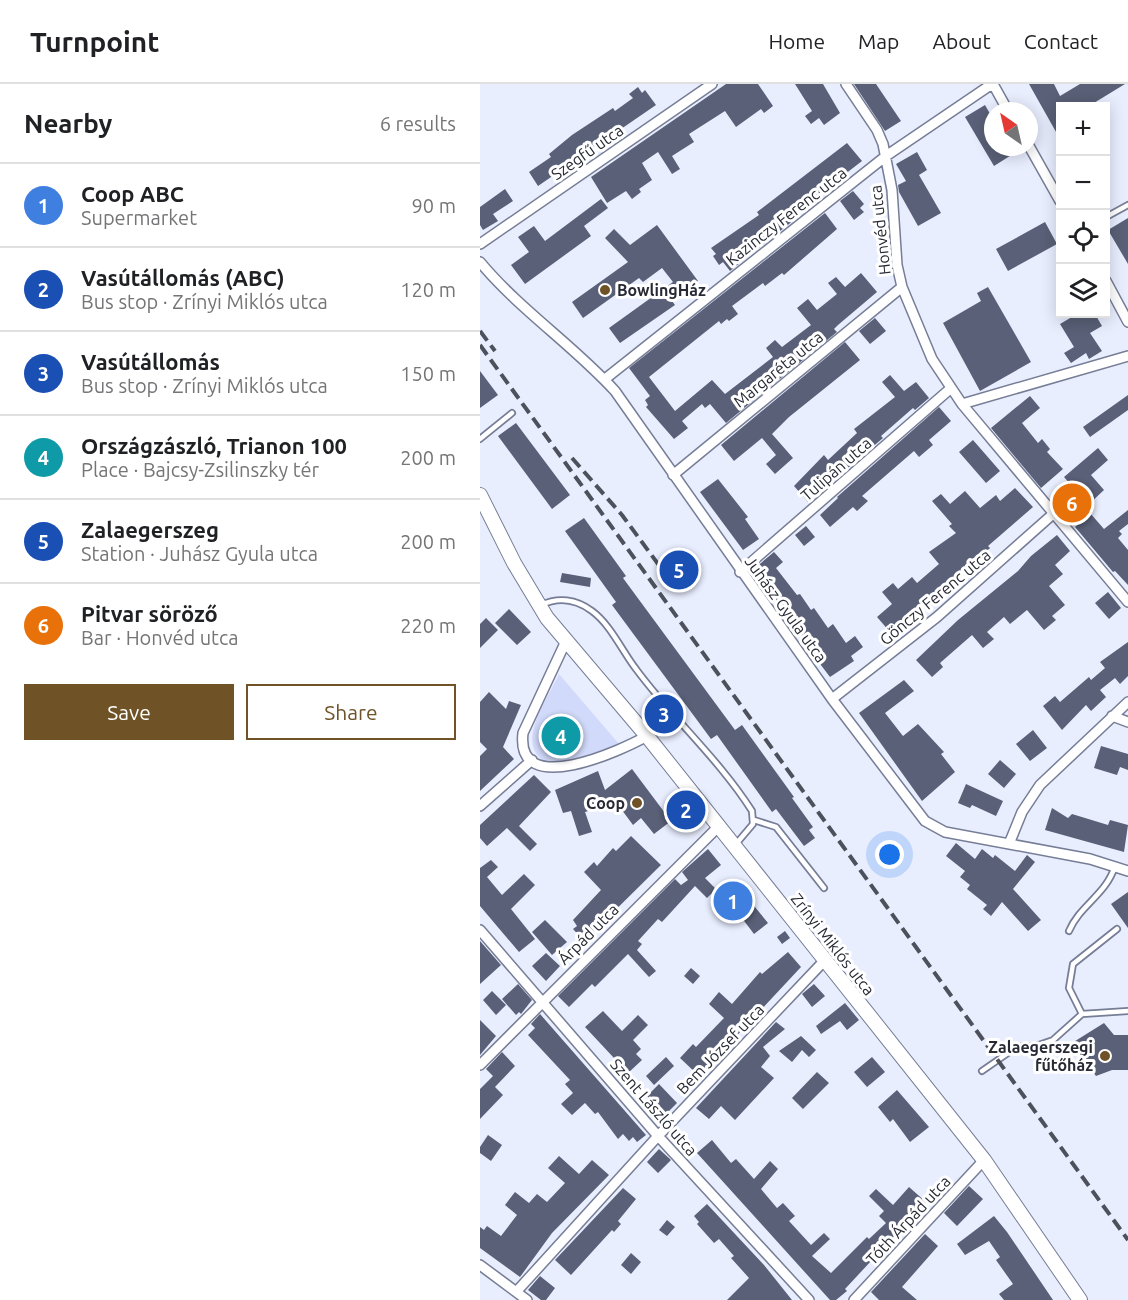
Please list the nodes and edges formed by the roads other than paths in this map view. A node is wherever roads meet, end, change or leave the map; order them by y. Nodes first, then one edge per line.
1 (712, 84) edge
2 (846, 84) edge
3 (992, 84) edge
4 (1003, 102) edge
5 (886, 156) junction
6 (1034, 156) edge
7 (1056, 194) edge
8 (1128, 205) edge
9 (1110, 216) edge
10 (480, 244) edge
11 (480, 262) edge
12 (902, 287) junction
13 (1110, 288) edge
14 (1128, 322) edge
15 (1128, 356) edge
16 (605, 380) junction
17 (951, 389) junction
18 (962, 404) junction
19 (512, 413) dead end
20 (480, 439) edge
21 (673, 475) junction
22 (480, 495) edge
23 (1053, 514) junction
24 (740, 572) junction
25 (1128, 602) edge
26 (540, 606) junction
27 (566, 641) junction
28 (832, 699) junction
29 (1128, 702) edge
30 (1112, 716) junction
31 (1128, 722) edge
32 (647, 736) junction
33 (532, 760) junction
34 (480, 806) edge
35 (754, 820) junction
36 (719, 826) junction
37 (1009, 844) junction
38 (734, 846) junction
39 (1115, 866) junction
40 (1128, 871) edge
41 (824, 888) dead end
42 (1117, 929) dead end
43 (480, 930) edge
44 (1069, 931) dead end
45 (825, 960) junction
46 (543, 1001) junction
47 (1128, 1011) edge
48 (1082, 1014) junction
49 (480, 1065) edge
50 (982, 1071) dead end
51 (658, 1136) junction
52 (984, 1160) junction
53 (480, 1265) edge
54 (517, 1291) junction
55 (527, 1300) edge
56 (809, 1300) edge
57 (854, 1300) edge
58 (1080, 1300) edge

1 - 10 street, Szegfű utca
2 - 5 street, Honvéd utca
3 - 4 street
3 - 5 street, Kazinczy Ferenc utca
5 - 12 street, Honvéd utca
5 - 16 street, Kazinczy Ferenc utca
6 - 7 street
8 - 9 lane
11 - 16 street, Juhász Gyula utca
12 - 17 street, Honvéd utca
12 - 21 street, Margaréta utca
13 - 14 street
15 - 18 street
16 - 21 street, Juhász Gyula utca
17 - 18 street, Honvéd utca
17 - 24 street, Tulipán utca
18 - 23 street, Honvéd utca
19 - 20 lane
21 - 24 street, Juhász Gyula utca
22 - 26 main road, Zrínyi Miklós utca
23 - 25 street, Honvéd utca
23 - 28 street, Gönczy Ferenc utca
24 - 28 street, Juhász Gyula utca
26 - 27 main road, Zrínyi Miklós utca
26 - 35 lane
27 - 32 main road, Zrínyi Miklós utca
27 - 33 street
28 - 37 street, Juhász Gyula utca
29 - 30 street
30 - 31 street
30 - 37 street
32 - 33 street
32 - 36 main road, Zrínyi Miklós utca
33 - 34 street
35 - 38 lane
35 - 41 lane
36 - 38 main road, Zrínyi Miklós utca
36 - 46 street, Árpád utca
37 - 39 street, Juhász Gyula utca
38 - 45 main road, Zrínyi Miklós utca
39 - 40 street, Juhász Gyula utca
39 - 44 lane
42 - 48 lane
43 - 46 street, Szent László utca
45 - 51 street, Bem József utca
45 - 52 main road, Zrínyi Miklós utca
46 - 49 street, Árpád utca
46 - 51 street, Szent László utca
47 - 48 lane
48 - 50 lane
51 - 54 street, Bem József utca
51 - 56 street, Szent László utca
52 - 57 street, Tóth Árpád utca
52 - 58 main road, Zrínyi Miklós utca
53 - 54 street
54 - 55 street

